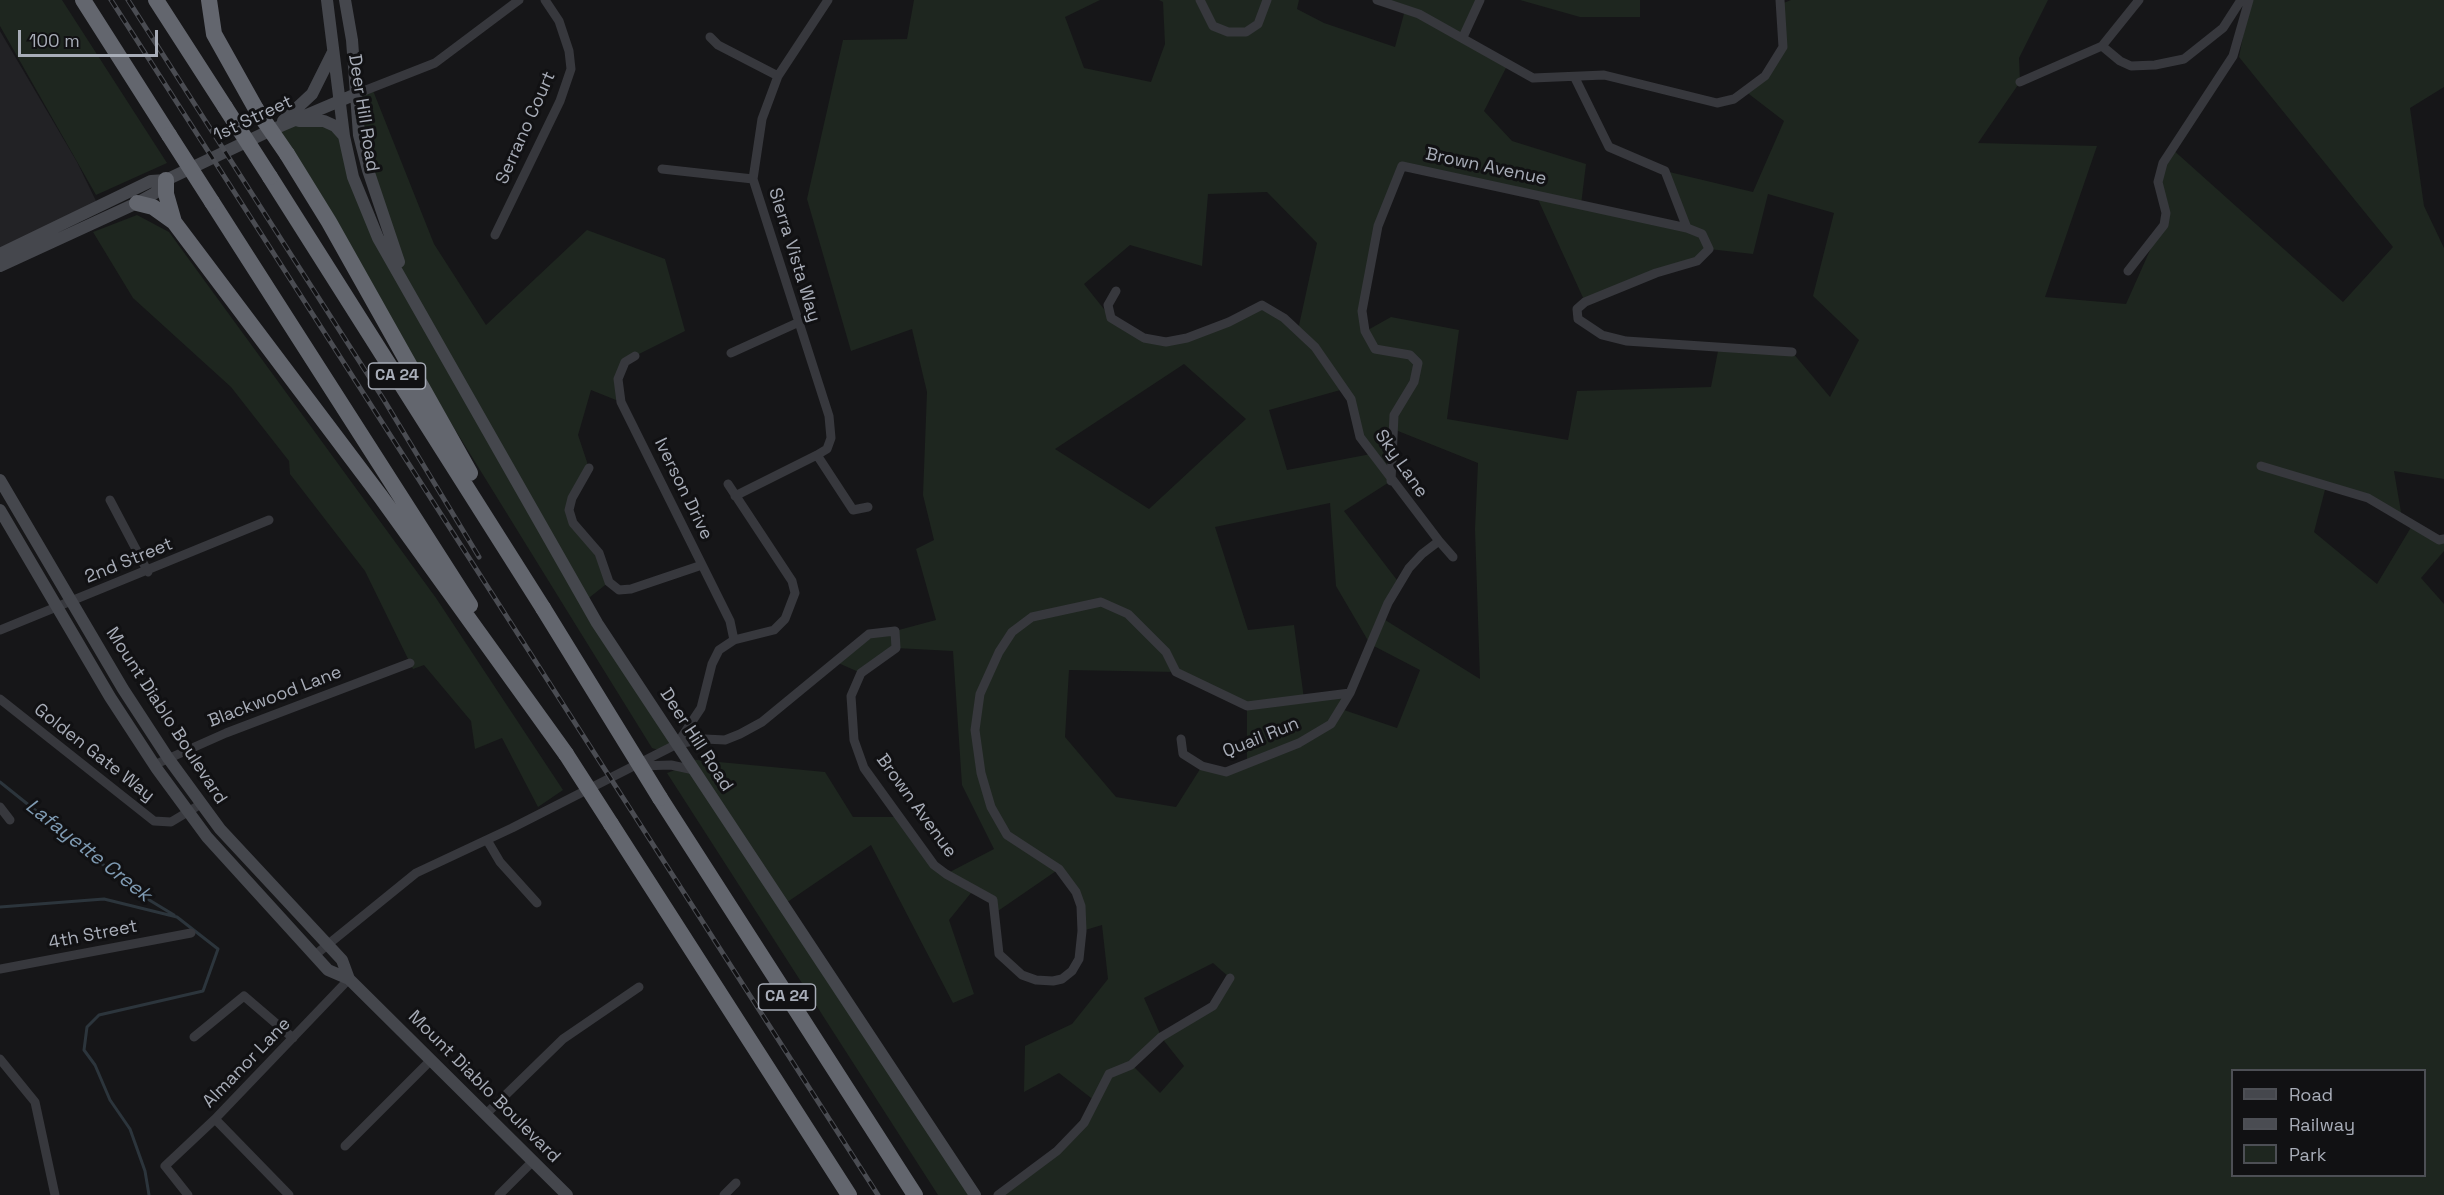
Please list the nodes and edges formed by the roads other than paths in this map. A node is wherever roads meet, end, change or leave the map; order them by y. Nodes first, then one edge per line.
1 (83, 0) edge
2 (156, 0) edge
3 (209, 0) edge
4 (327, 0) edge
5 (345, 0) edge
6 (519, 0) edge
7 (545, 0) edge
8 (828, 0) edge
9 (1200, 0) edge
10 (1267, 0) edge
11 (1377, 0) edge
12 (1480, 0) edge
13 (1780, 0) edge
14 (2139, 0) edge
15 (2241, 0) edge
16 (2249, 0) edge
17 (710, 37) dead end
18 (1463, 38) junction
19 (2102, 46) junction
20 (334, 48) junction
21 (778, 76) junction
22 (1575, 78) junction
23 (2020, 82) dead end
24 (356, 94) junction
25 (340, 99) junction
26 (281, 126) junction
27 (344, 135) junction
28 (662, 169) dead end
29 (753, 179) junction
30 (166, 180) junction
31 (137, 203) junction
32 (174, 222) junction
33 (1687, 228) junction
34 (495, 235) dead end
35 (1, 254) edge
36 (0, 266) edge
37 (2128, 271) dead end
38 (1116, 291) dead end
39 (410, 292) junction
40 (797, 323) junction
41 (1792, 352) dead end
42 (731, 353) dead end
43 (635, 356) dead end
44 (817, 455) junction
45 (2261, 466) dead end
46 (589, 468) dead end
47 (0, 480) edge
48 (1391, 481) junction
49 (728, 484) dead end
50 (735, 496) junction
51 (110, 500) dead end
52 (868, 507) dead end
53 (0, 510) edge
54 (269, 520) dead end
55 (2444, 539) edge
56 (1439, 541) junction
57 (1453, 557) dead end
58 (702, 565) junction
59 (148, 572) junction
60 (522, 576) junction
61 (71, 602) junction
62 (58, 607) junction
63 (0, 630) edge
64 (734, 640) junction
65 (410, 663) dead end
66 (1350, 693) junction
67 (525, 695) junction
68 (0, 699) edge
69 (1181, 739) dead end
70 (677, 744) junction
71 (168, 758) junction
72 (154, 765) junction
73 (638, 766) junction
74 (694, 770) junction
75 (201, 804) junction
76 (0, 807) edge
77 (188, 813) junction
78 (10, 820) dead end
79 (487, 840) junction
80 (537, 903) dead end
81 (191, 933) dead end
82 (327, 945) junction
83 (315, 955) junction
84 (0, 969) edge
85 (1230, 978) dead end
86 (349, 979) junction
87 (639, 987) dead end
88 (194, 1036) dead end
89 (293, 1038) junction
90 (0, 1059) edge
91 (431, 1060) junction
92 (486, 1114) junction
93 (215, 1119) junction
94 (345, 1146) dead end
95 (533, 1161) junction
96 (736, 1183) dead end
97 (55, 1195) edge
98 (188, 1195) edge
99 (289, 1195) edge
100 (499, 1195) edge
101 (567, 1195) edge
102 (724, 1195) edge
103 (849, 1195) edge
104 (915, 1195) edge
105 (975, 1195) edge
106 (998, 1195) edge

1 - 67 highway, CA 24, bridge
2 - 60 highway, CA 24, bridge
3 - 60 highway, bridge
4 - 20 street, Deer Hill Road
5 - 24 street, Deer Hill Road
6 - 24 street
7 - 34 street, Serrano Court
8 - 21 street, Sierra Vista Way
9 - 10 street
11 - 18 street
12 - 18 street
13 - 22 street
14 - 19 street
15 - 19 street
16 - 37 street
17 - 21 street
18 - 22 street
19 - 23 street
20 - 25 street, Deer Hill Road
20 - 26 street
21 - 29 street, Sierra Vista Way
22 - 33 street
24 - 25 street, 1st Street
24 - 39 street, Deer Hill Road
25 - 26 street, 1st Street
25 - 27 street, Deer Hill Road
26 - 27 street
26 - 30 street, 1st Street
27 - 39 street, Deer Hill Road
28 - 29 street
29 - 40 street, Sierra Vista Way
30 - 31 street, 1st Street
30 - 32 highway
30 - 35 street, 1st Street
31 - 32 highway
31 - 36 street, 1st Street
32 - 67 highway
33 - 41 street
33 - 48 street, Brown Avenue
38 - 48 street, Sky Lane
39 - 70 street, Deer Hill Road
40 - 42 street
40 - 44 street, Sierra Vista Way
43 - 58 street, Iverson Drive
44 - 50 street
44 - 52 street
45 - 55 street
46 - 58 street
47 - 61 street, Mount Diablo Boulevard
48 - 56 street, Sky Lane
49 - 50 street
50 - 64 street
51 - 59 street
53 - 62 street, Mount Diablo Boulevard
54 - 59 street, 2nd Street
56 - 57 street, Sky Lane
56 - 66 street
58 - 64 street, Iverson Drive
59 - 61 street, 2nd Street
60 - 104 highway, CA 24, bridge
61 - 62 street, 2nd Street
61 - 71 street, Mount Diablo Boulevard
62 - 63 street, 2nd Street
62 - 72 street, Mount Diablo Boulevard
64 - 70 street
65 - 71 street, Blackwood Lane
66 - 69 street, Quail Run
66 - 70 street, Brown Avenue
67 - 103 highway, CA 24, bridge
68 - 77 street, Golden Gate Way
70 - 73 street, Brown Avenue
70 - 74 street, Deer Hill Road
71 - 72 street, Blackwood Lane
71 - 75 street, Mount Diablo Boulevard
72 - 77 street, Mount Diablo Boulevard
73 - 74 street
73 - 79 street, Brown Avenue
74 - 105 street, Deer Hill Road
75 - 77 street, Golden Gate Way
75 - 82 street, Mount Diablo Boulevard
76 - 78 street
77 - 83 street, Mount Diablo Boulevard
79 - 80 street
79 - 82 street, Brown Avenue
81 - 84 street, 4th Street
82 - 83 street, Brown Avenue
82 - 86 street, Mount Diablo Boulevard
83 - 86 street, Mount Diablo Boulevard
85 - 106 street
86 - 89 street, Almanor Lane
86 - 91 street, Mount Diablo Boulevard
87 - 92 street
88 - 89 street
89 - 93 street, Almanor Lane
90 - 97 street
91 - 92 street, Mount Diablo Boulevard
91 - 94 street
92 - 95 street, Mount Diablo Boulevard
93 - 98 street, Almanor Lane
93 - 99 street
95 - 100 street
95 - 101 street, Mount Diablo Boulevard
96 - 102 street

